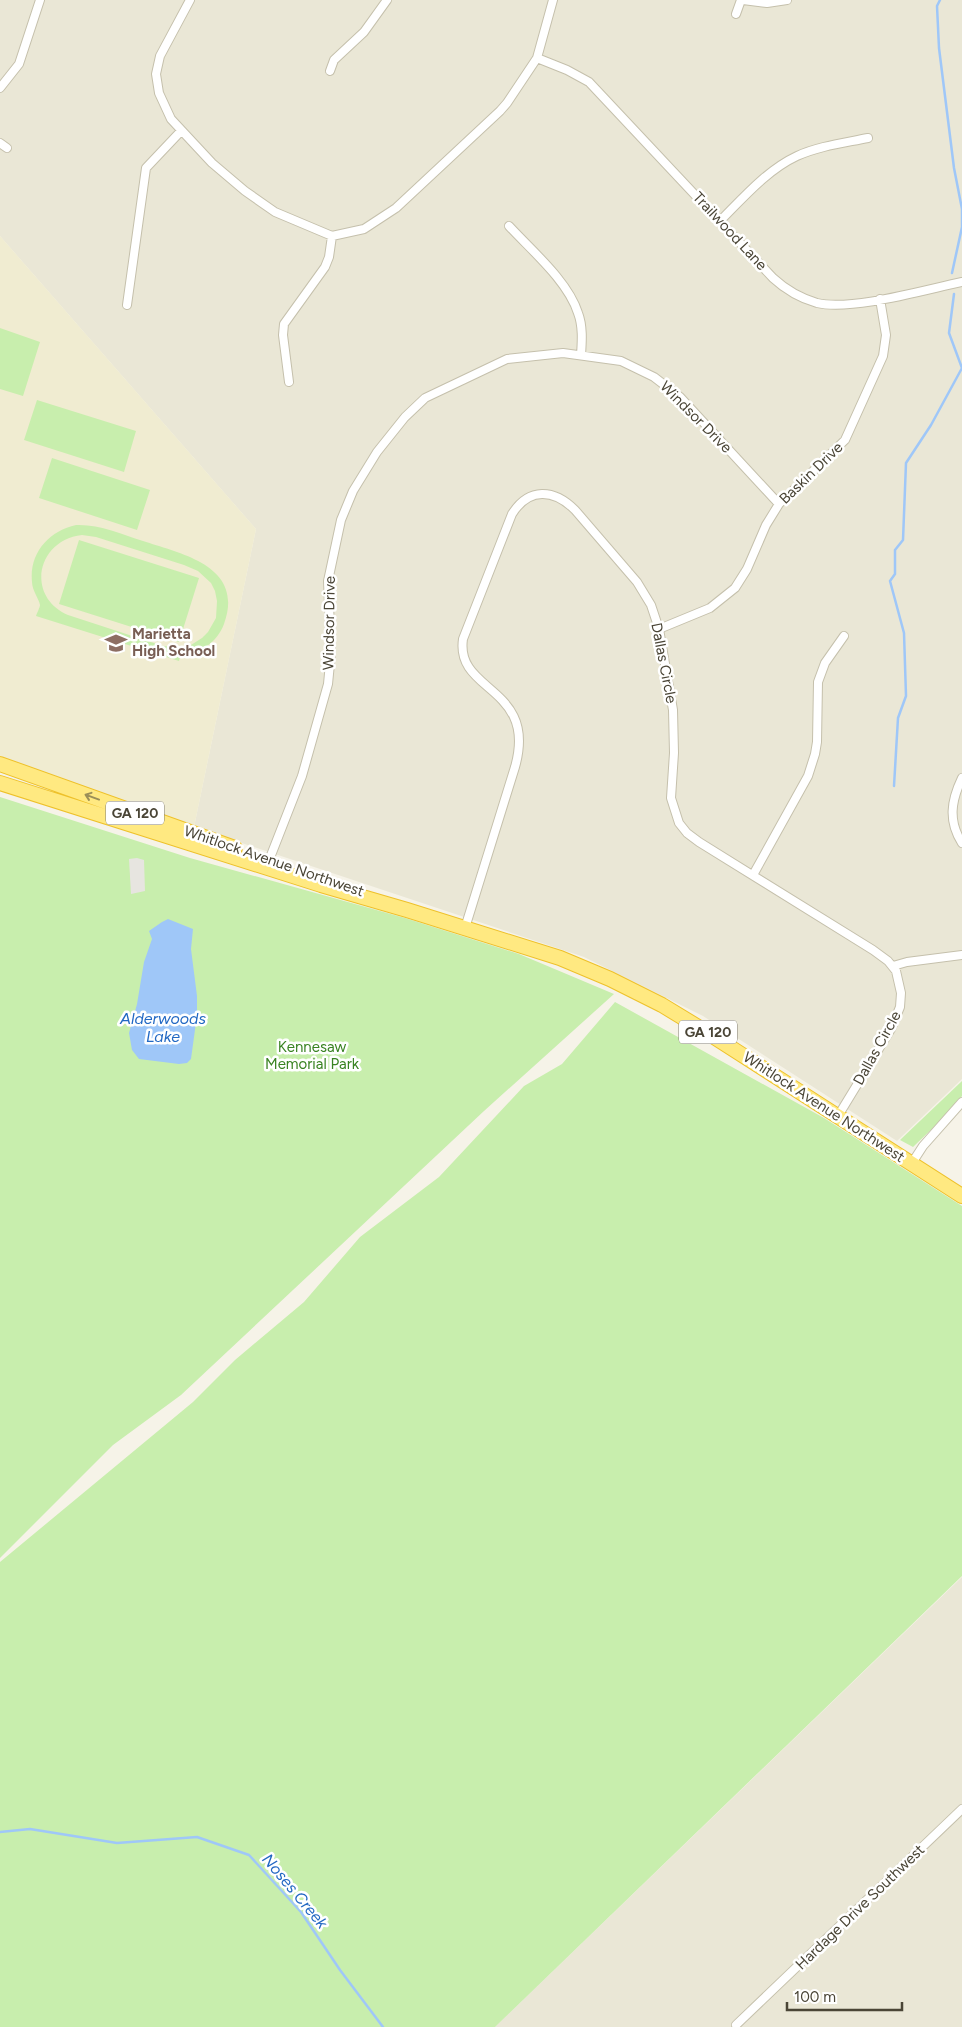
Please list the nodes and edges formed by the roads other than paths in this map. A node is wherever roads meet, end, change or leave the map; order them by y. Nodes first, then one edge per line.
1 (40, 0) edge
2 (190, 0) edge
3 (387, 0) edge
4 (553, 0) edge
5 (742, 0) edge
6 (787, 0) edge
7 (736, 14) dead end
8 (537, 58) junction
9 (330, 71) dead end
10 (0, 88) edge
11 (181, 131) junction
12 (868, 138) dead end
13 (0, 142) edge
14 (7, 148) dead end
15 (720, 220) junction
16 (509, 226) dead end
17 (332, 236) junction
18 (962, 282) edge
19 (880, 299) junction
20 (127, 305) dead end
21 (582, 355) junction
22 (289, 382) dead end
23 (779, 504) junction
24 (660, 629) junction
25 (844, 636) dead end
26 (0, 764) edge
27 (962, 778) edge
28 (0, 783) edge
29 (962, 843) edge
30 (268, 864) junction
31 (753, 875) junction
32 (465, 928) junction
33 (962, 955) edge
34 (893, 966) junction
35 (962, 1102) edge
36 (838, 1116) junction
37 (912, 1163) junction
38 (962, 1196) edge
39 (962, 1809) edge
40 (736, 2025) dead end

1 - 10 street
2 - 11 street
3 - 9 street
4 - 8 street
5 - 6 street
5 - 7 street
8 - 15 street, Trailwood Lane
8 - 17 street
11 - 17 street
11 - 20 street
12 - 15 street
13 - 14 street
15 - 19 street, Trailwood Lane
16 - 21 street
17 - 22 street
18 - 19 street, Trailwood Lane
19 - 23 street, Baskin Drive
21 - 23 street, Windsor Drive
21 - 30 street, Windsor Drive
23 - 24 street, Baskin Drive
24 - 31 street, Dallas Circle
24 - 32 street, Dallas Circle
25 - 31 street
30 -> 26 highway, Whitlock Avenue Northwest / GA 120
27 - 29 street
28 - 30 highway, Whitlock Avenue Northwest / GA 120
30 - 32 highway, Whitlock Avenue Northwest / GA 120
31 - 34 street, Dallas Circle
32 - 36 highway, Whitlock Avenue Northwest / GA 120
33 - 34 street
34 - 36 street, Dallas Circle
35 - 37 street
36 - 37 highway, Whitlock Avenue Northwest / GA 120
37 - 38 highway, Whitlock Avenue Northwest / GA 120
39 - 40 street, Hardage Drive Southwest

